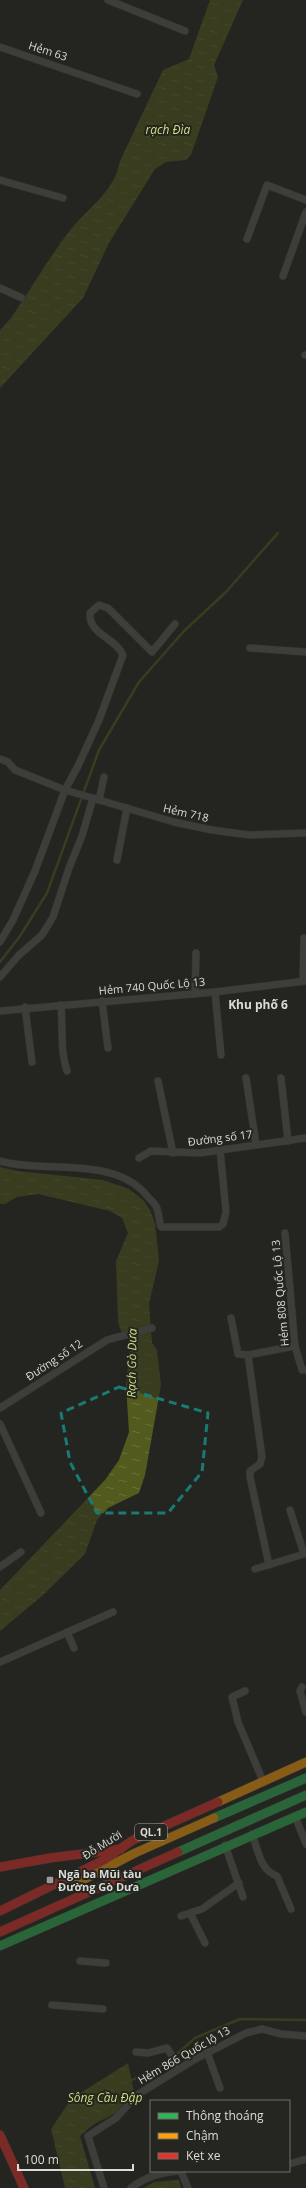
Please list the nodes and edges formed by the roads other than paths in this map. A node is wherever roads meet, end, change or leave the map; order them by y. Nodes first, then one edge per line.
1 (108, 0) edge
2 (185, 32) dead end
3 (0, 47) edge
4 (138, 94) dead end
5 (0, 180) edge
6 (63, 198) dead end
7 (306, 200) edge
8 (306, 212) edge
9 (247, 239) dead end
10 (283, 276) dead end
11 (0, 288) edge
12 (22, 298) dead end
13 (174, 624) dead end
14 (250, 648) dead end
15 (306, 652) edge
16 (0, 759) edge
17 (104, 776) dead end
18 (65, 790) junction
19 (96, 799) junction
20 (128, 808) junction
21 (306, 834) edge
22 (117, 860) dead end
23 (304, 938) dead end
24 (0, 942) edge
25 (196, 953) dead end
26 (0, 977) edge
27 (305, 981) edge
28 (215, 992) junction
29 (196, 994) junction
30 (102, 1001) junction
31 (61, 1005) junction
32 (26, 1007) junction
33 (0, 1010) edge
34 (108, 1048) dead end
35 (221, 1055) dead end
36 (32, 1062) dead end
37 (67, 1071) dead end
38 (246, 1078) dead end
39 (281, 1078) dead end
40 (158, 1081) dead end
41 (306, 1138) edge
42 (288, 1141) junction
43 (256, 1144) junction
44 (220, 1149) junction
45 (173, 1153) junction
46 (139, 1158) dead end
47 (0, 1161) edge
48 (285, 1233) dead end
49 (231, 1318) dead end
50 (152, 1328) dead end
51 (295, 1346) junction
52 (248, 1355) junction
53 (306, 1370) edge
54 (0, 1408) edge
55 (0, 1424) edge
56 (290, 1510) dead end
57 (41, 1513) dead end
58 (21, 1552) dead end
59 (270, 1565) junction
60 (0, 1567) edge
61 (255, 1569) dead end
62 (113, 1612) dead end
63 (67, 1632) junction
64 (74, 1648) dead end
65 (0, 1662) edge
66 (302, 1687) dead end
67 (245, 1691) dead end
68 (306, 1712) edge
69 (306, 1762) edge
70 (306, 1772) edge
71 (306, 1778) edge
72 (263, 1781) junction
73 (306, 1795) edge
74 (253, 1798) junction
75 (306, 1801) edge
76 (306, 1812) edge
77 (264, 1816) junction
78 (295, 1816) junction
79 (252, 1834) junction
80 (306, 1844) edge
81 (225, 1845) junction
82 (120, 1849) junction
83 (134, 1854) junction
84 (104, 1860) junction
85 (0, 1867) edge
86 (143, 1867) junction
87 (97, 1874) junction
88 (239, 1883) junction
89 (134, 1886) junction
90 (89, 1894) junction
91 (243, 1897) dead end
92 (291, 1909) dead end
93 (0, 1911) edge
94 (190, 1913) junction
95 (181, 1916) dead end
96 (0, 1918) edge
97 (0, 1932) edge
98 (205, 1943) dead end
99 (0, 1946) edge
100 (80, 1961) dead end
101 (106, 1963) dead end
102 (52, 2005) dead end
103 (103, 2009) dead end
104 (306, 2036) edge
105 (136, 2052) dead end
106 (207, 2052) junction
107 (178, 2066) junction
108 (220, 2088) dead end
109 (0, 2135) edge
110 (306, 2159) edge
111 (290, 2164) edge
112 (162, 2172) edge
113 (181, 2172) edge
114 (24, 2188) edge
115 (104, 2188) edge
116 (131, 2188) edge
117 (188, 2188) edge

1 - 2 street
3 - 4 street, Hẻm 63
5 - 6 street
7 - 9 street
8 - 10 street
11 - 12 street
13 - 18 street
14 - 15 street
16 - 18 street, Hẻm 718
17 - 19 street
18 - 19 street, Hẻm 718
18 - 24 street
19 - 20 street, Hẻm 718
19 - 26 street
20 - 21 street, Hẻm 718
20 - 22 street
23 - 27 street
25 - 29 street
27 - 28 street, Hẻm 740 Quốc Lộ 13
28 - 29 street, Hẻm 740 Quốc Lộ 13
28 - 35 street
29 - 30 street, Hẻm 740 Quốc Lộ 13
30 - 31 street, Hẻm 740 Quốc Lộ 13
30 - 34 street
31 - 32 street, Hẻm 740 Quốc Lộ 13
31 - 37 street
32 - 33 street, Hẻm 740 Quốc Lộ 13
32 - 36 street
38 - 43 street
39 - 42 street
40 - 45 street
41 - 42 street, Đường số 17
42 - 43 street, Đường số 17
43 - 44 street, Đường số 17
44 - 45 street, Đường số 17
44 - 47 street
45 - 46 street, Đường số 17
48 - 51 street, Hẻm 808 Quốc Lộ 13
49 - 52 street
50 - 54 street, Đường số 12
51 - 52 street
51 - 53 street, Hẻm 808 Quốc Lộ 13
52 - 59 street
55 - 57 street
56 - 59 street
58 - 60 street
59 - 61 street
62 - 63 street
63 - 64 street
63 - 65 street
66 - 68 street
67 - 72 street
69 - 72 main road, Đỗ Mười / QL.1
70 - 74 main road, QL.1
71 - 74 main road, QL.1
72 - 82 main road, Đỗ Mười / QL.1
73 - 77 main road, QL.1
74 - 83 main road, Đỗ Mười / QL.1
75 - 77 main road, QL.1
76 - 78 main road
77 - 86 main road, QL.1
78 - 79 main road
78 - 80 street
79 - 81 main road
79 - 92 street
81 - 88 street
81 - 89 main road
82 - 83 main road
82 - 84 main road, Đỗ Mười / QL.1
82 - 85 main road
83 - 87 main road, Đỗ Mười / QL.1
84 - 87 main road
84 - 93 main road, Đỗ Mười / QL.1
86 - 89 main road
86 - 90 main road, QL.1
87 - 96 main road, Đỗ Mười / QL.1
88 - 91 street
88 - 94 street
89 - 90 main road
89 - 99 main road
90 - 97 main road, QL.1
94 - 95 street
94 - 98 street
100 - 101 street
102 - 103 street
104 - 106 street, Hẻm 866 Quốc lộ 13
105 - 107 street
106 - 107 street, Hẻm 866 Quốc lộ 13
106 - 108 street
107 - 115 street, Hẻm 866 Quốc lộ 13
109 - 114 main road
110 - 111 street
112 - 116 street
113 - 117 street

